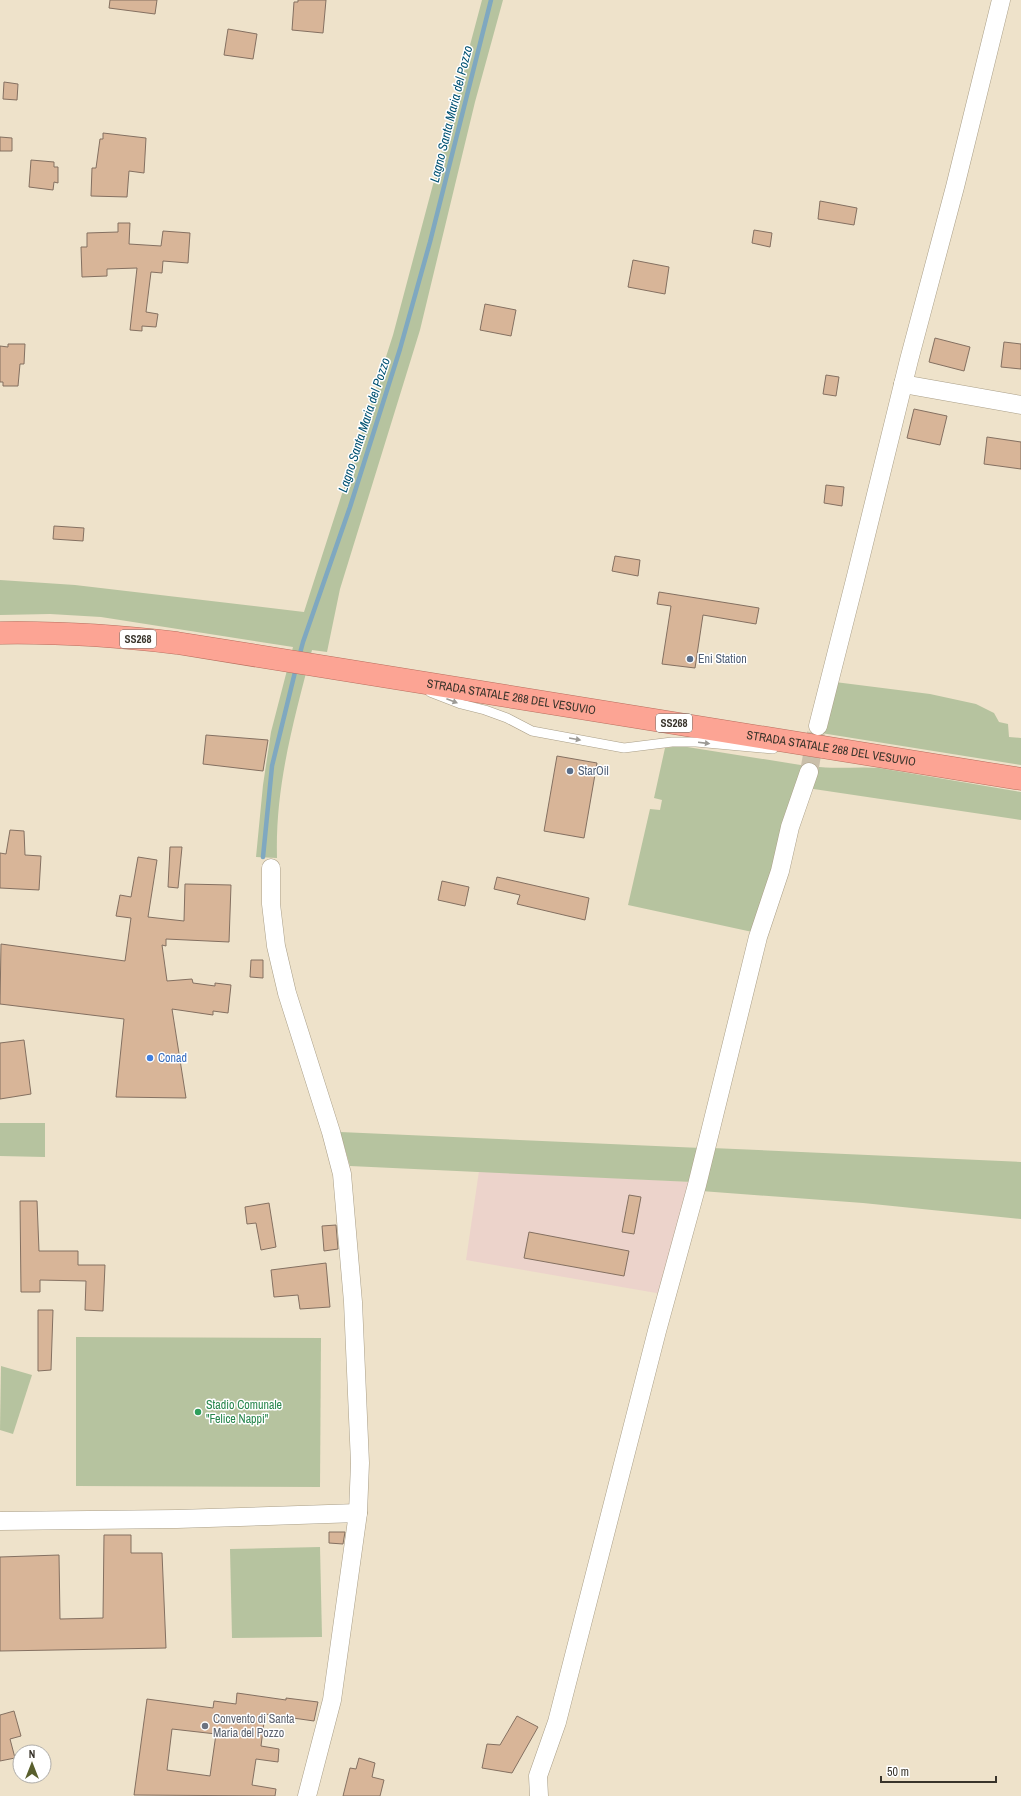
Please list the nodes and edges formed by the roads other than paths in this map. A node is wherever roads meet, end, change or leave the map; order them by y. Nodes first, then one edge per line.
1 (1001, 0) edge
2 (903, 384) junction
3 (1021, 405) edge
4 (0, 633) edge
5 (389, 677) junction
6 (818, 726) tunnel mouth
7 (836, 749) junction
8 (809, 772) tunnel mouth
9 (1021, 779) edge
10 (271, 868) dead end
11 (358, 1513) junction
12 (0, 1521) edge
13 (307, 1796) edge
14 (539, 1796) edge

1 - 2 street
2 - 3 street
2 - 6 street
4 - 5 highway, STRADA STATALE 268 DEL VESUVIO / SS268
5 - 7 highway, STRADA STATALE 268 DEL VESUVIO / SS268
5 -> 7 lane
7 - 9 highway, STRADA STATALE 268 DEL VESUVIO / SS268
8 - 14 street
10 - 11 street
11 - 12 street
11 - 13 street

